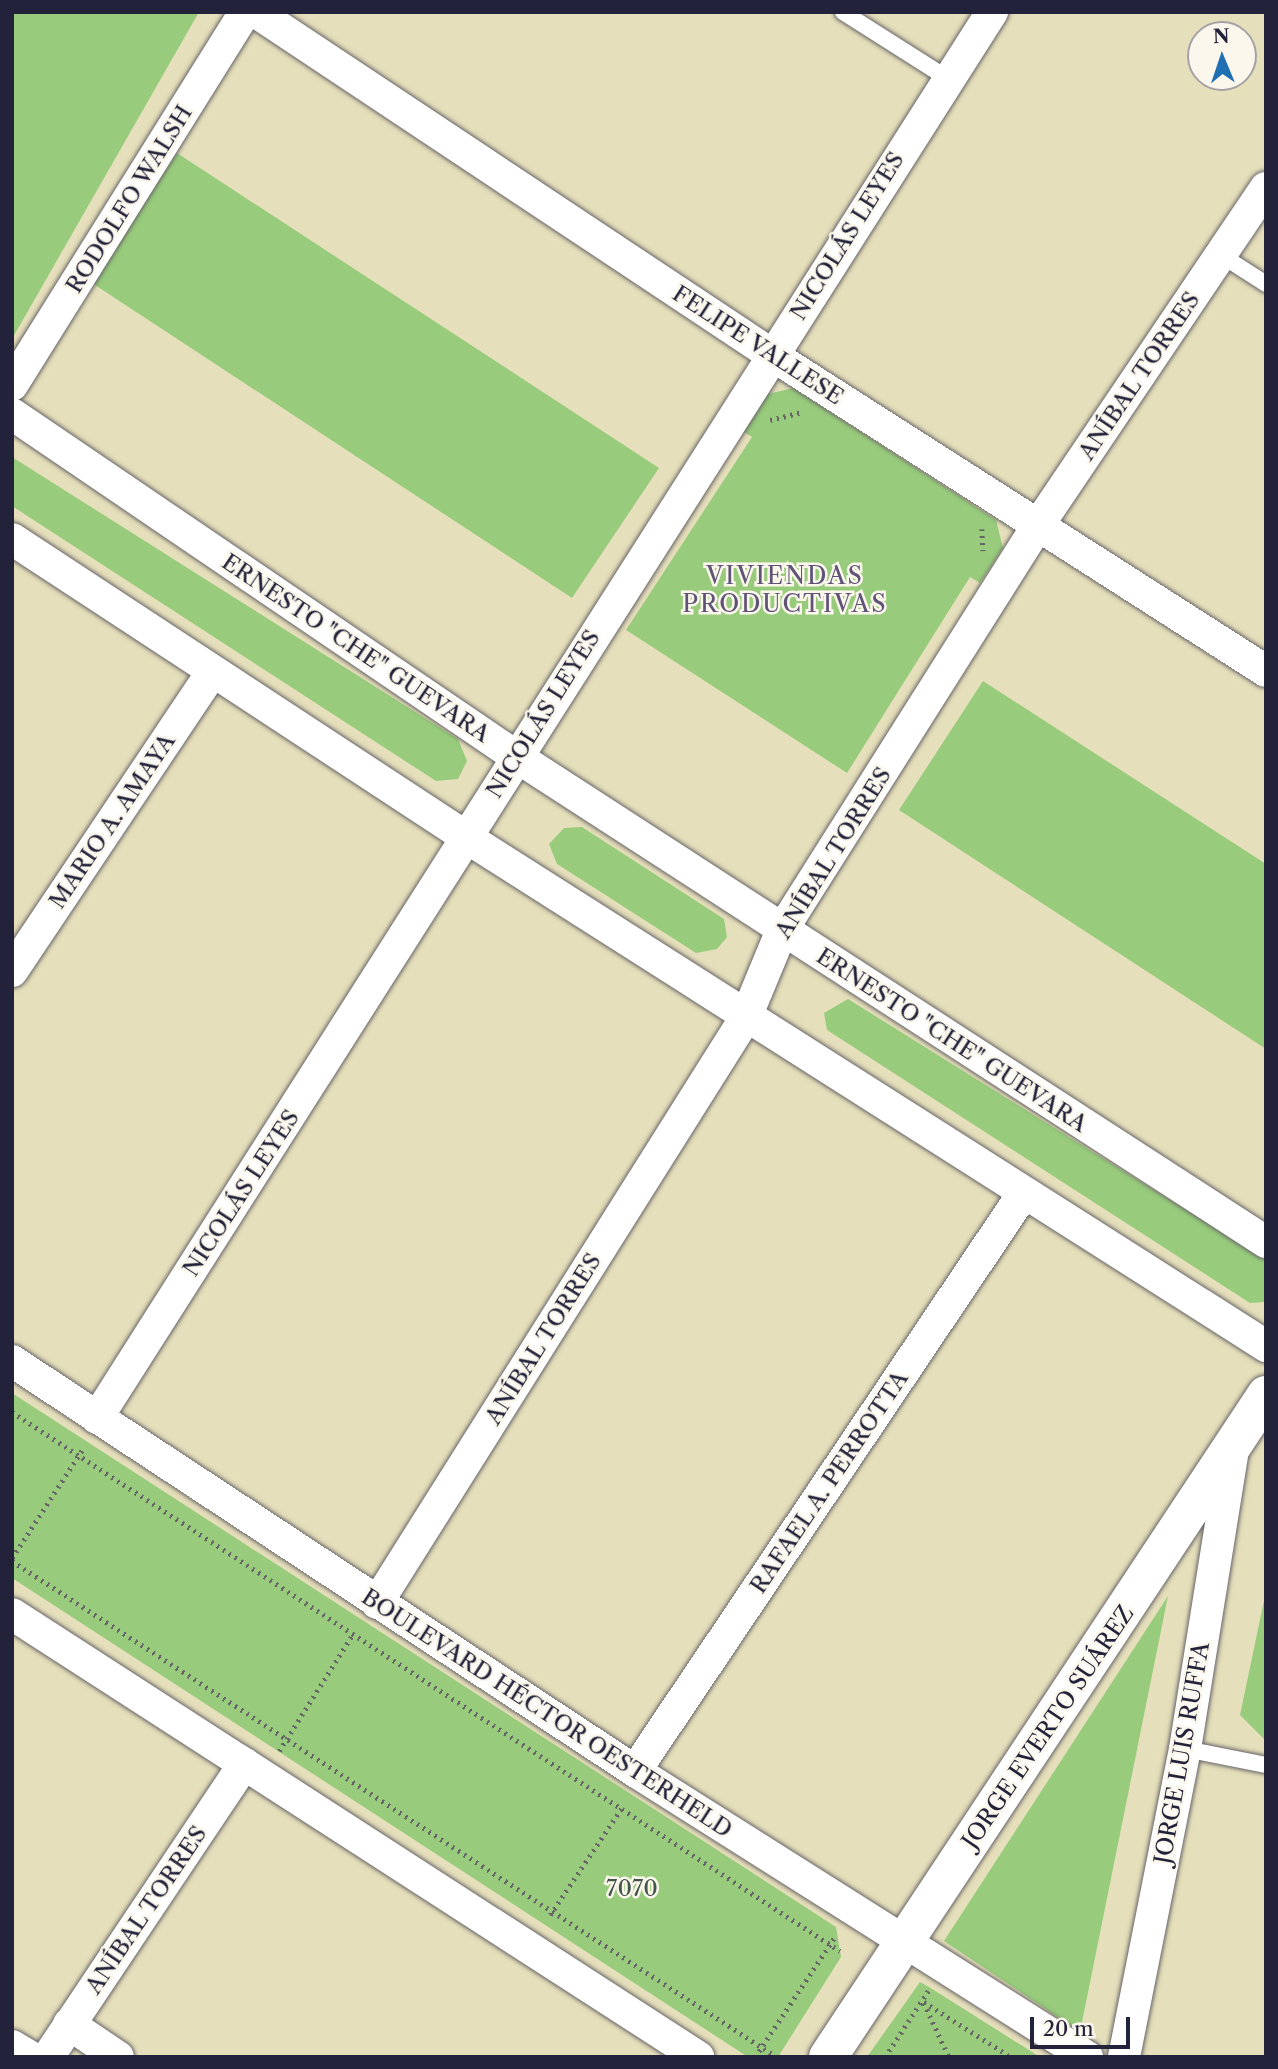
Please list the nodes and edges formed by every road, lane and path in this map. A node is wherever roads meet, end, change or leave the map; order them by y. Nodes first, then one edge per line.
1 (245, 12) edge
2 (256, 12) edge
3 (843, 12) edge
4 (992, 12) edge
5 (947, 78) junction
6 (1266, 188) edge
7 (1221, 255) junction
8 (1266, 284) edge
9 (772, 355) junction
10 (12, 385) edge
11 (12, 414) edge
12 (815, 419) dead end
13 (763, 422) dead end
14 (972, 522) dead end
15 (1037, 527) junction
16 (12, 539) edge
17 (983, 555) dead end
18 (1266, 671) edge
19 (212, 672) junction
20 (514, 755) junction
21 (469, 839) junction
22 (782, 930) junction
23 (12, 971) edge
24 (746, 1017) junction
25 (1023, 1194) junction
26 (1266, 1242) edge
27 (1266, 1346) edge
28 (12, 1361) edge
29 (1266, 1395) edge
30 (12, 1412) edge
31 (92, 1430) junction
32 (1233, 1448) junction
33 (78, 1455) junction
34 (12, 1559) edge
35 (377, 1603) junction
36 (12, 1614) edge
37 (358, 1627) dead end
38 (352, 1634) junction
39 (286, 1740) junction
40 (1185, 1749) junction
41 (279, 1752) dead end
42 (243, 1764) junction
43 (1266, 1765) edge
44 (635, 1771) junction
45 (626, 1801) dead end
46 (621, 1808) junction
47 (551, 1913) junction
48 (544, 1924) dead end
49 (837, 1933) dead end
50 (829, 1944) junction
51 (904, 1944) junction
52 (840, 1951) dead end
53 (929, 1987) dead end
54 (923, 2002) junction
55 (69, 2024) junction
56 (12, 2046) edge
57 (762, 2048) junction
58 (30, 2057) edge
59 (48, 2057) edge
60 (117, 2057) edge
61 (698, 2057) edge
62 (755, 2057) edge
63 (776, 2057) edge
64 (828, 2057) edge
65 (885, 2057) edge
66 (949, 2057) edge
67 (1011, 2057) edge
68 (1087, 2057) edge
69 (1124, 2057) edge

1 - 10 street, RODOLFO WALSH
2 - 9 street, FELIPE VALLESE
3 - 5 lane
4 - 5 street, NICOLÁS LEYES
5 - 9 street, NICOLÁS LEYES
6 - 7 street, ANÍBAL TORRES
7 - 8 lane
7 - 15 street, ANÍBAL TORRES
9 - 15 street, FELIPE VALLESE
9 - 20 street, NICOLÁS LEYES
11 - 20 street, ERNESTO "CHE" GUEVARA
12 - 13 path
14 - 17 path
15 - 18 street, FELIPE VALLESE
15 - 22 street, ANÍBAL TORRES
16 - 19 street
19 - 21 street
19 - 23 street, MARIO A. AMAYA
20 - 21 street, NICOLÁS LEYES
20 - 22 street, ERNESTO "CHE" GUEVARA
21 - 24 street
21 - 31 street, NICOLÁS LEYES
22 - 24 street, ANÍBAL TORRES
22 - 26 street, ERNESTO "CHE" GUEVARA
24 - 25 street
24 - 35 street, ANÍBAL TORRES
25 - 27 street
25 - 44 street, RAFAEL A. PERROTTA
28 - 31 street, BOULEVARD HÉCTOR OESTERHELD
29 - 32 street, JORGE EVERTO SUÁREZ
30 - 33 path
31 - 33 path
31 - 35 street, BOULEVARD HÉCTOR OESTERHELD
32 - 40 street, JORGE LUIS RUFFA
32 - 51 street, JORGE EVERTO SUÁREZ
33 - 34 path
33 - 38 path
34 - 39 path
35 - 44 street, BOULEVARD HÉCTOR OESTERHELD
36 - 42 street
37 - 38 path
38 - 39 path
38 - 46 path
39 - 41 path
39 - 47 path
40 - 43 lane
40 - 69 street, JORGE LUIS RUFFA
42 - 55 street, ANÍBAL TORRES
42 - 61 street
44 - 51 street, BOULEVARD HÉCTOR OESTERHELD
45 - 46 path
46 - 47 path
46 - 50 path
47 - 48 path
47 - 57 path
49 - 50 path
50 - 52 path
50 - 57 path
51 - 64 street, JORGE EVERTO SUÁREZ
51 - 68 street, BOULEVARD HÉCTOR OESTERHELD
53 - 54 path
54 - 65 path
54 - 66 path
54 - 67 path
55 - 59 street, ANÍBAL TORRES
55 - 60 street
56 - 58 street
57 - 62 path
57 - 63 path

